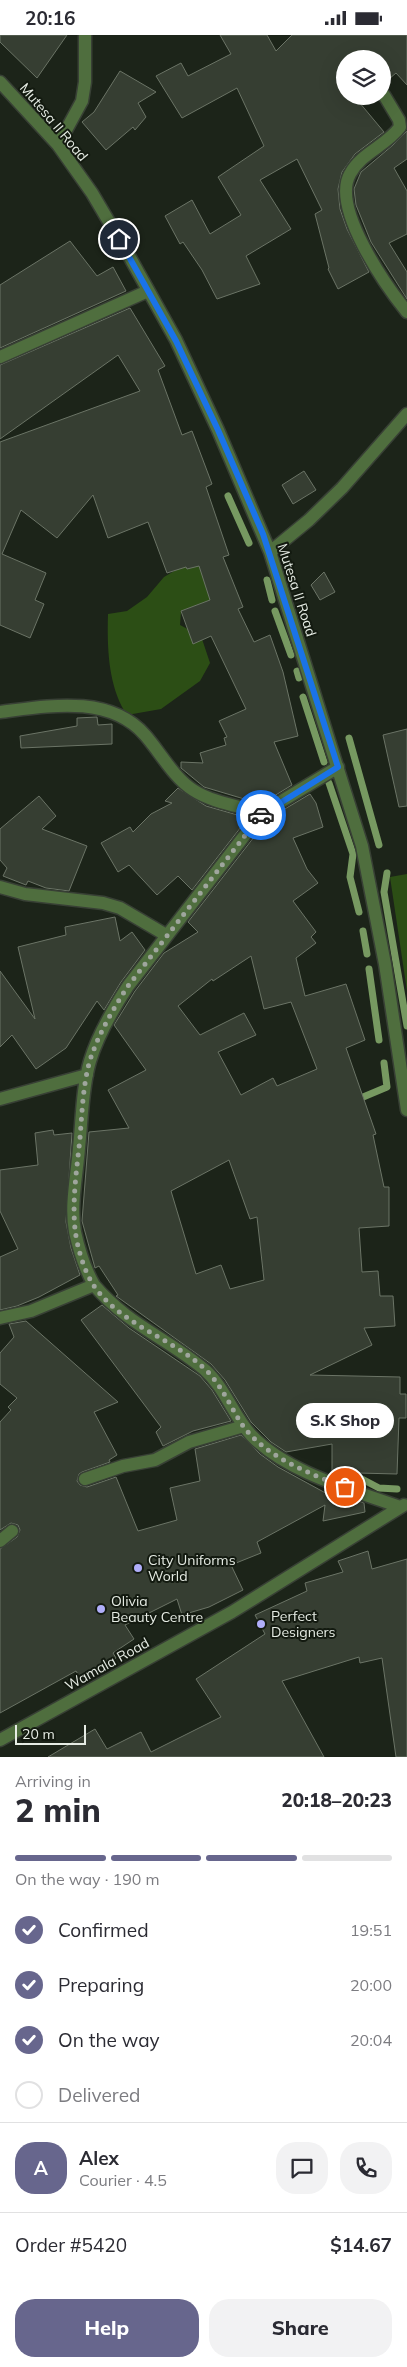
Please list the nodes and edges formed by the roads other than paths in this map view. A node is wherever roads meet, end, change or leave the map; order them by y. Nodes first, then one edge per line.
1 (85, 35) edge
2 (0, 82) edge
3 (391, 103) edge
4 (403, 116) edge
5 (58, 145) junction
6 (148, 291) junction
7 (407, 312) edge
8 (0, 357) edge
9 (407, 414) edge
10 (270, 552) junction
11 (0, 712) edge
12 (338, 767) junction
13 (262, 813) junction
14 (0, 887) edge
15 (166, 935) junction
16 (87, 1075) junction
17 (0, 1099) edge
18 (407, 1109) edge
19 (94, 1285) junction
20 (0, 1318) edge
21 (244, 1426) junction
22 (85, 1479) dead end
23 (404, 1506) edge
24 (12, 1531) dead end
25 (0, 1541) edge
26 (0, 1740) edge

1 - 5 street
2 - 5 street, Mutesa II Road
3 - 4 street
4 - 7 street
5 - 6 street, Mutesa II Road
6 - 8 street
6 - 10 street, Mutesa II Road
9 - 10 street
10 - 12 street, Mutesa II Road
11 - 13 street
12 - 13 street
12 - 18 street, Mutesa II Road
13 - 15 street
14 - 15 street
15 - 16 street
16 - 17 street
16 - 19 street
19 - 20 street
19 - 21 street
21 - 22 street
21 - 23 street
23 - 26 street, Wamala Road
24 - 25 street

